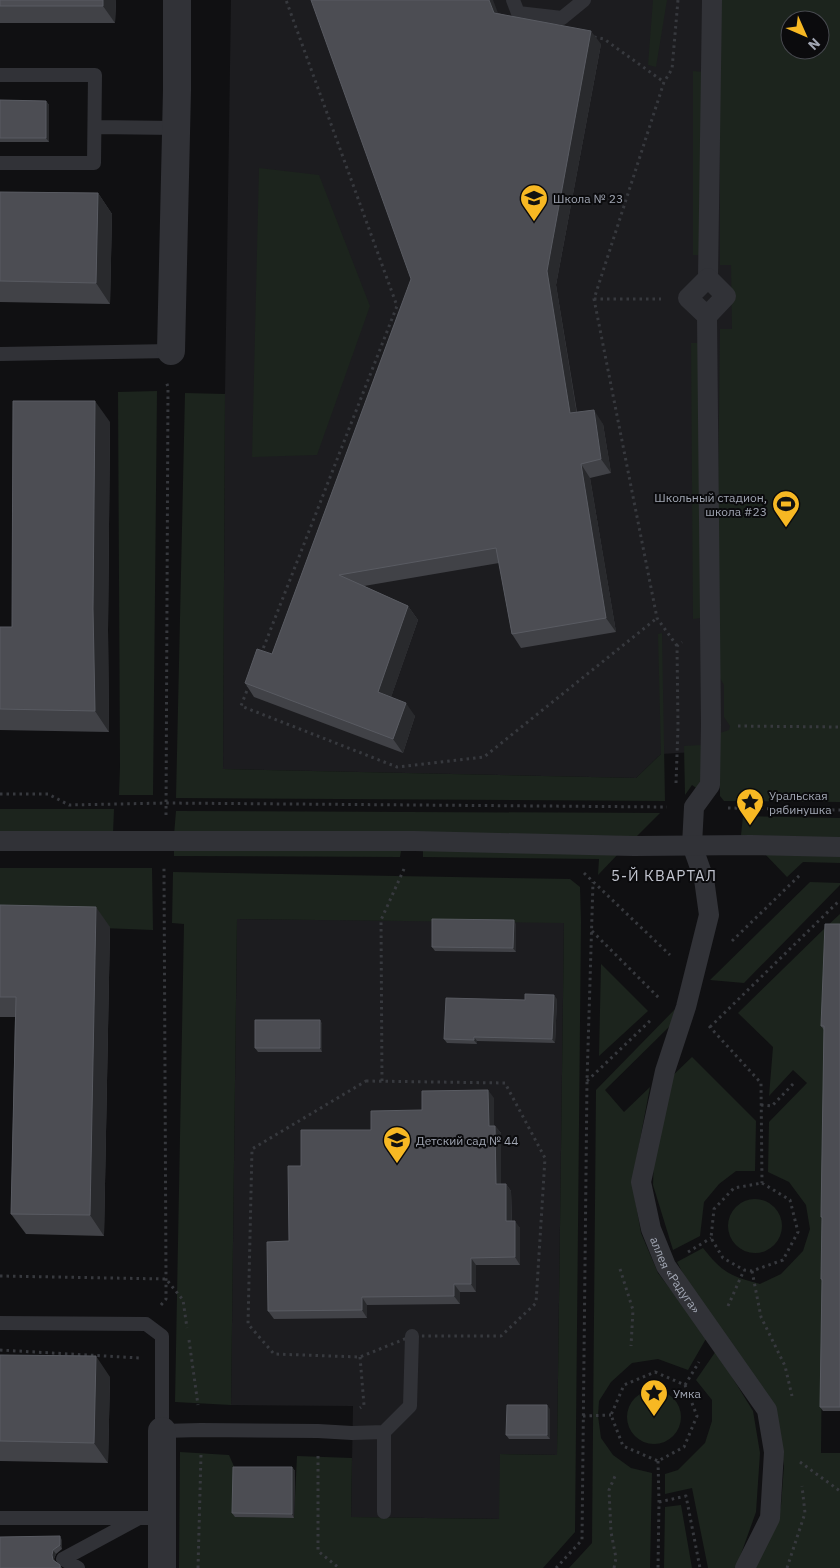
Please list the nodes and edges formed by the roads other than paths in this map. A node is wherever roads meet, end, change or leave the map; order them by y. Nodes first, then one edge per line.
1 (177, 0) edge
2 (513, 0) edge
3 (584, 0) edge
4 (712, 0) edge
5 (0, 75) edge
6 (95, 127) junction
7 (176, 128) junction
8 (0, 163) edge
9 (708, 278) junction
10 (707, 316) junction
11 (171, 351) joint
12 (0, 354) edge
13 (0, 841) edge
14 (692, 845) junction
15 (840, 847) edge
16 (0, 1323) edge
17 (412, 1336) road end
18 (162, 1431) junction
19 (384, 1432) junction
20 (384, 1512) dead end
21 (0, 1518) edge
22 (151, 1518) junction
23 (78, 1568) edge
24 (162, 1568) edge
25 (745, 1568) edge

1 - 7 street
2 - 3 lane
4 - 9 street
5 - 6 lane
6 - 7 lane
6 - 8 lane
7 - 11 street
9 - 10 street
9 - 10 street
10 - 14 street
11 - 12 lane
13 - 14 street
14 - 15 street
14 - 25 street, аллея «Радуга»
16 - 18 lane
17 - 19 lane
18 - 19 lane
18 - 22 street
19 - 20 lane
21 - 22 lane
22 - 23 lane
22 - 24 street

